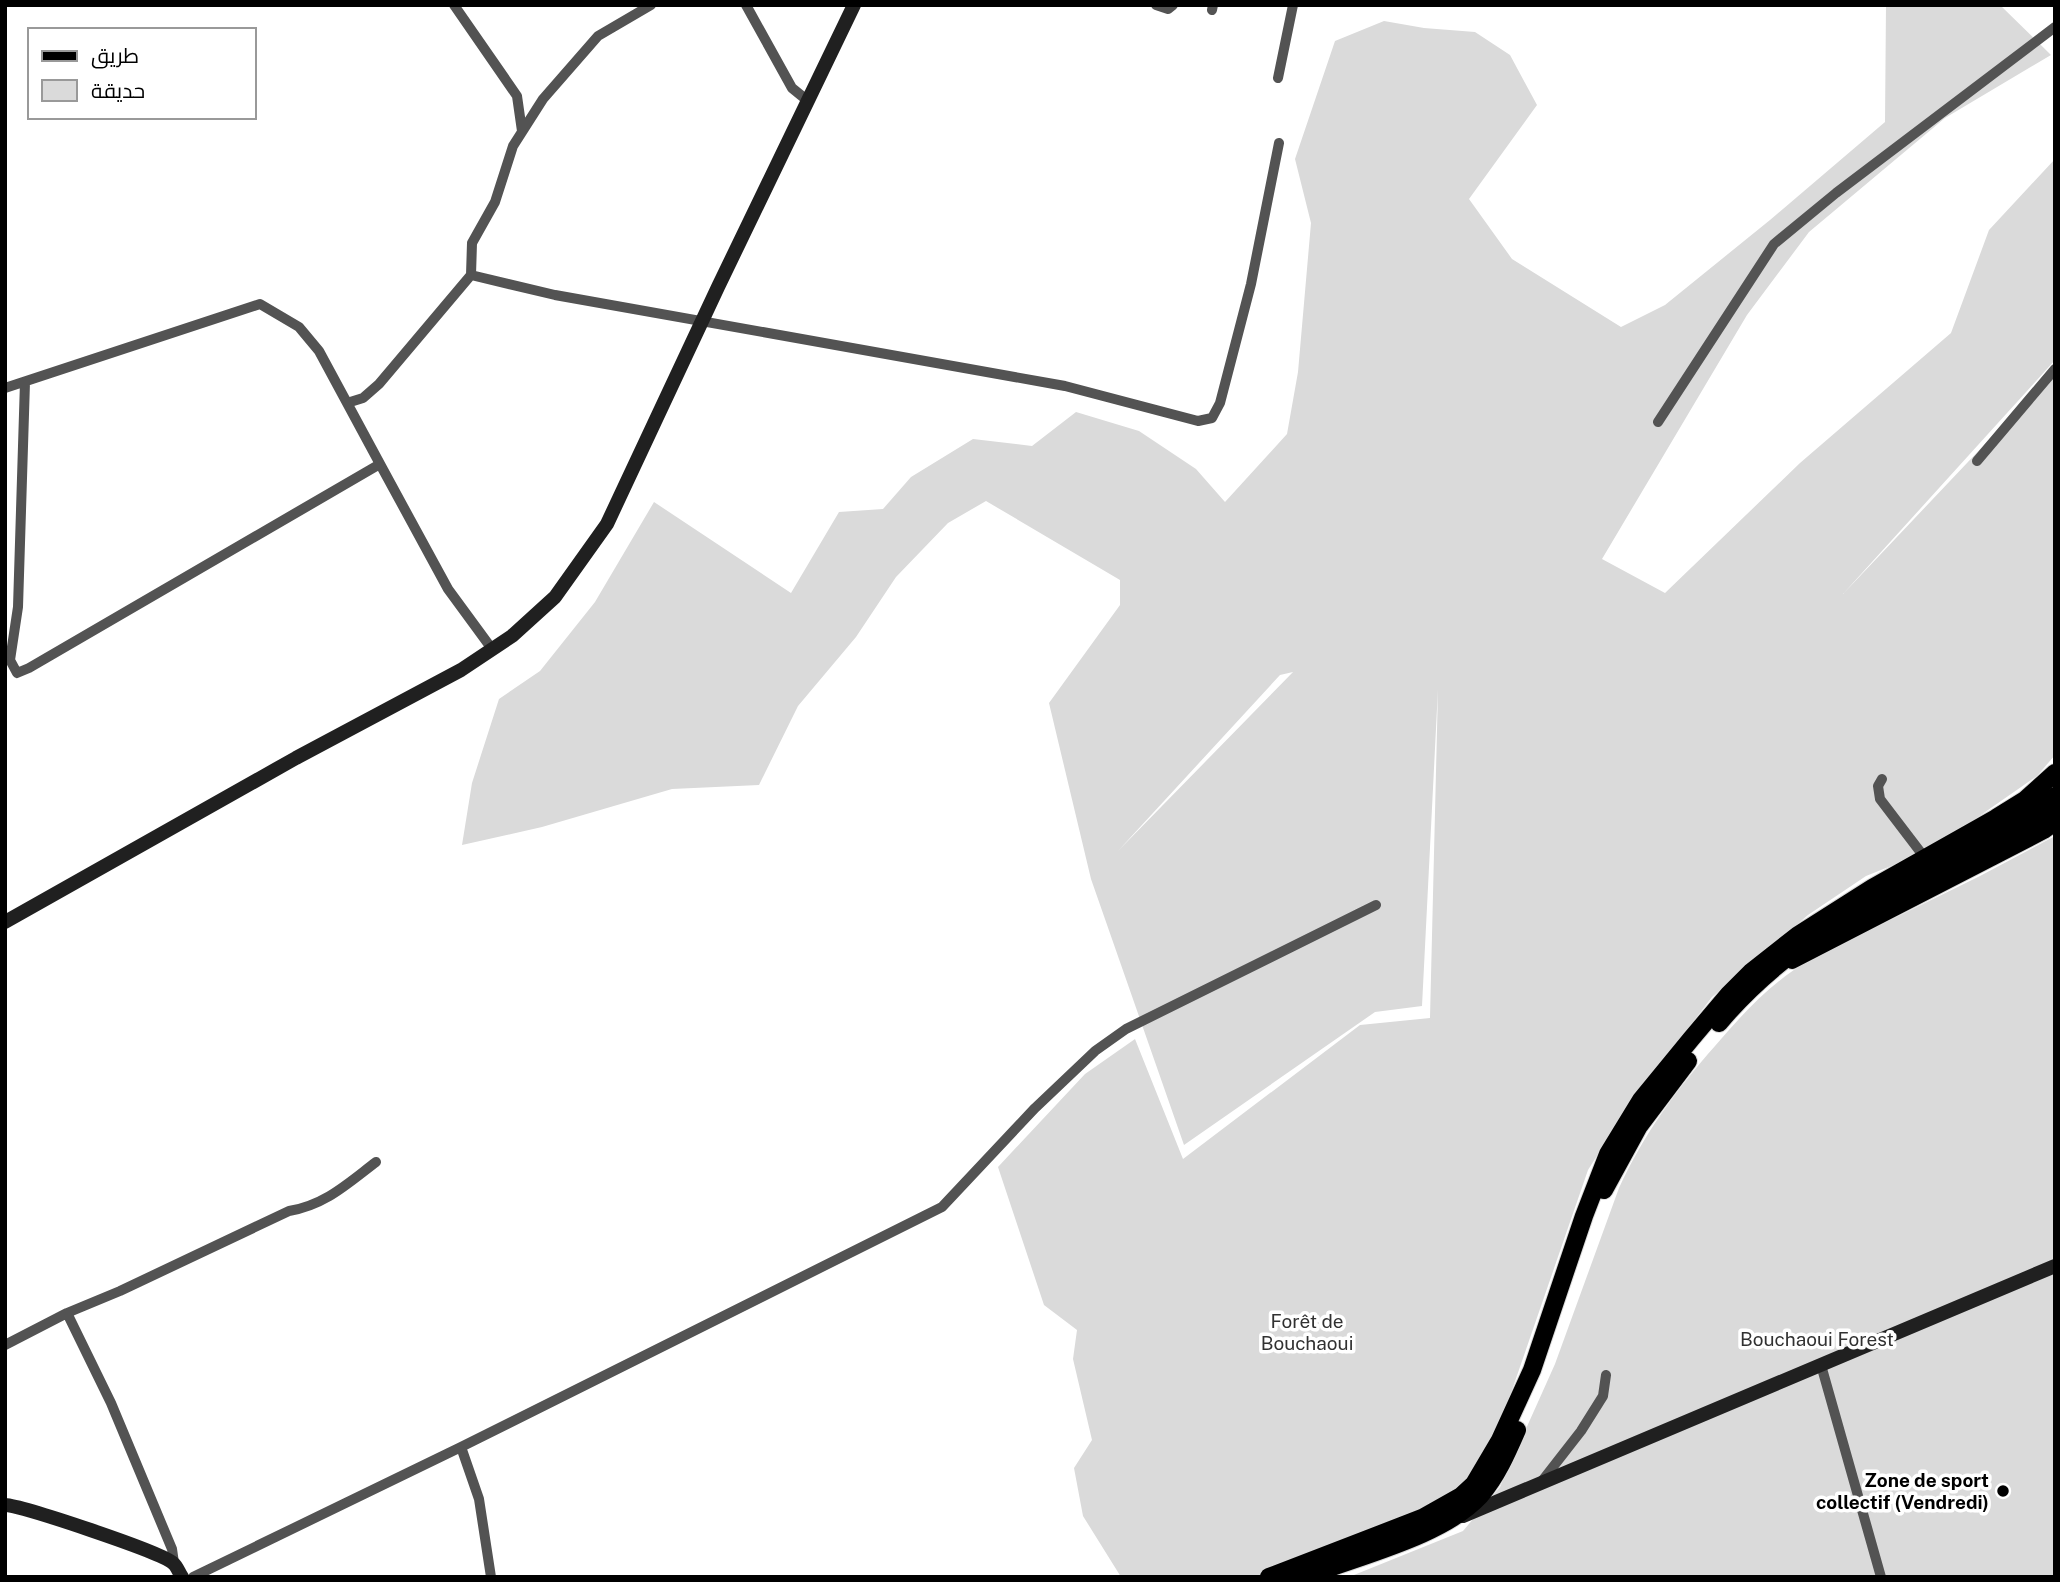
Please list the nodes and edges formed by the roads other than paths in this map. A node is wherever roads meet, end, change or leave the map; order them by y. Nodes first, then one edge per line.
1 (454, 5) edge
2 (651, 5) edge
3 (746, 5) edge
4 (854, 5) edge
5 (1156, 5) edge
6 (1173, 5) edge
7 (1293, 5) edge
8 (2055, 27) edge
9 (1278, 78) dead end
10 (808, 101) junction
11 (523, 131) junction
12 (1279, 143) dead end
13 (471, 275) junction
14 (701, 322) junction
15 (2055, 369) edge
16 (25, 382) junction
17 (5, 388) edge
18 (347, 403) junction
19 (1658, 422) dead end
20 (1977, 461) dead end
21 (380, 464) junction
22 (492, 649) junction
23 (2055, 773) edge
24 (1882, 779) dead end
25 (2055, 795) edge
26 (2055, 807) edge
27 (2055, 823) edge
28 (1925, 858) junction
29 (1377, 905) dead end
30 (1845, 905) junction
31 (5, 922) edge
32 (1768, 974) junction
33 (376, 1162) dead end
34 (2055, 1266) edge
35 (67, 1313) junction
36 (5, 1345) edge
37 (1821, 1364) junction
38 (1606, 1376) dead end
39 (461, 1447) junction
40 (1539, 1484) junction
41 (5, 1505) edge
42 (1444, 1524) junction
43 (174, 1563) junction
44 (182, 1577) edge
45 (193, 1577) edge
46 (491, 1577) edge
47 (1269, 1577) edge
48 (1305, 1577) edge
49 (1881, 1577) edge

1 - 11 street
2 - 11 street
3 - 10 street
4 - 10 main road
5 - 6 street
7 - 9 street
8 - 19 street
10 - 14 main road
11 - 13 street
12 - 14 street
13 - 14 street
13 - 18 street
14 - 22 main road
15 - 20 street
16 - 17 street
16 - 18 street
16 - 21 street
18 - 21 street
21 - 22 street
22 - 31 main road
23 - 28 highway
24 - 28 street
25 - 30 main road
26 - 32 highway
27 - 32 main road
28 - 30 highway
29 - 39 street
30 - 47 highway
32 - 42 highway
33 - 35 street
34 - 37 main road
35 - 36 street
35 - 43 street
37 - 40 main road
37 - 49 street
38 - 40 street
39 - 45 street
39 - 46 street
40 - 42 main road
41 - 43 main road
42 - 48 highway
43 - 44 main road

